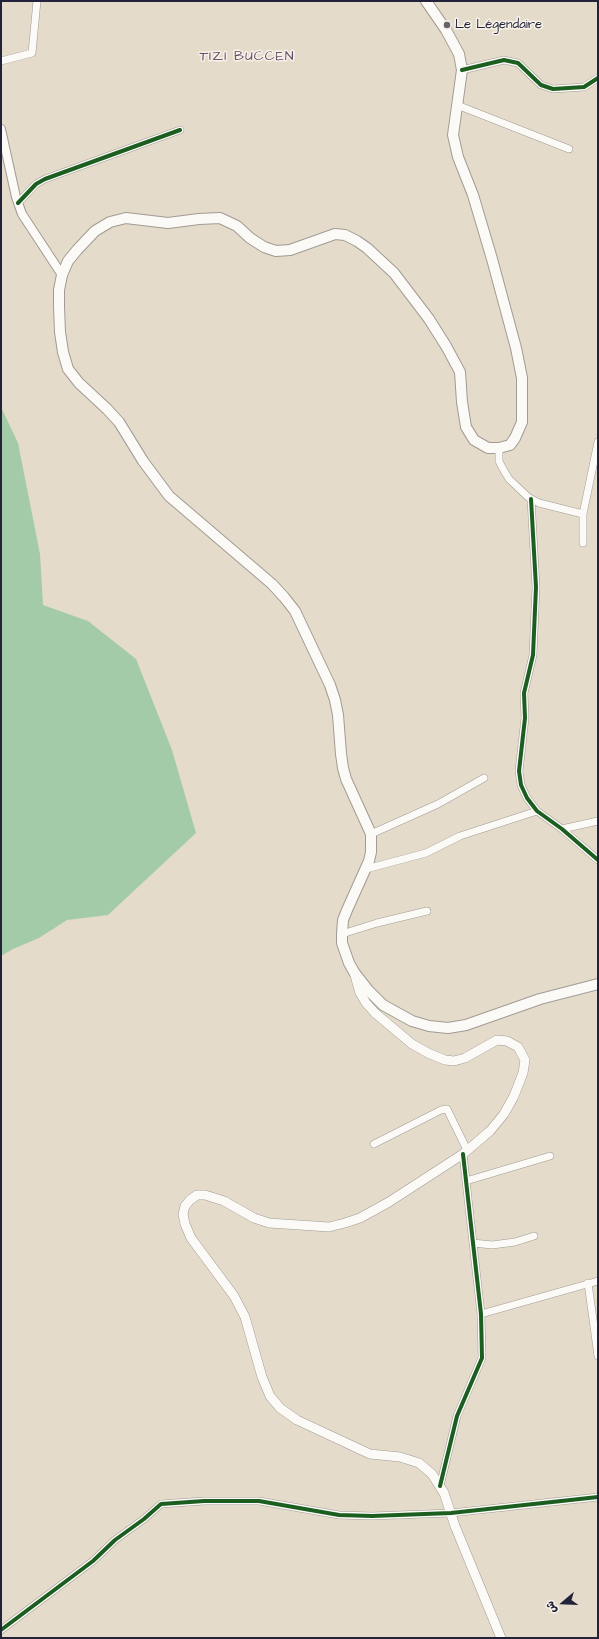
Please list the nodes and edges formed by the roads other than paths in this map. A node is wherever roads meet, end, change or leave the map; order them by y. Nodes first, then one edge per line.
1 (36, 1) edge
2 (426, 1) edge
3 (1, 61) edge
4 (462, 70) junction
5 (598, 78) edge
6 (457, 105) junction
7 (1, 129) edge
8 (180, 130) dead end
9 (569, 149) dead end
10 (18, 203) junction
11 (62, 275) junction
12 (598, 442) edge
13 (499, 448) junction
14 (531, 499) junction
15 (583, 514) junction
16 (583, 543) dead end
17 (484, 778) dead end
18 (537, 811) junction
19 (598, 821) edge
20 (562, 828) junction
21 (370, 834) junction
22 (598, 860) edge
23 (366, 869) junction
24 (427, 911) dead end
25 (342, 934) junction
26 (354, 972) junction
27 (598, 984) edge
28 (374, 1144) dead end
29 (465, 1152) junction
30 (550, 1156) dead end
31 (466, 1181) junction
32 (534, 1236) dead end
33 (472, 1243) junction
34 (598, 1281) edge
35 (588, 1284) junction
36 (481, 1314) junction
37 (598, 1356) edge
38 (440, 1486) junction
39 (598, 1497) edge
40 (451, 1513) junction
41 (1, 1630) edge
42 (501, 1638) edge

1 - 3 street
2 - 4 main road
4 - 5 street
4 - 6 main road
6 - 9 street
6 - 13 main road
7 - 10 street
8 - 10 street
10 - 11 street
11 - 13 main road
11 - 21 main road
12 - 15 street
13 - 14 street
14 - 15 street
14 - 18 street
15 - 16 street
17 - 21 street
18 - 20 street
18 - 23 street
19 - 20 street
20 - 22 street
21 - 23 main road
23 - 25 main road
24 - 25 street
25 - 26 main road
26 - 27 main road
26 - 29 main road
28 - 29 street
29 - 31 street
29 - 38 main road
30 - 31 street
31 - 33 street
32 - 33 street
33 - 36 street
34 - 35 street
35 - 36 street
35 - 37 street
36 - 38 street
38 - 40 main road
39 - 40 street
40 - 41 street
40 - 42 main road

